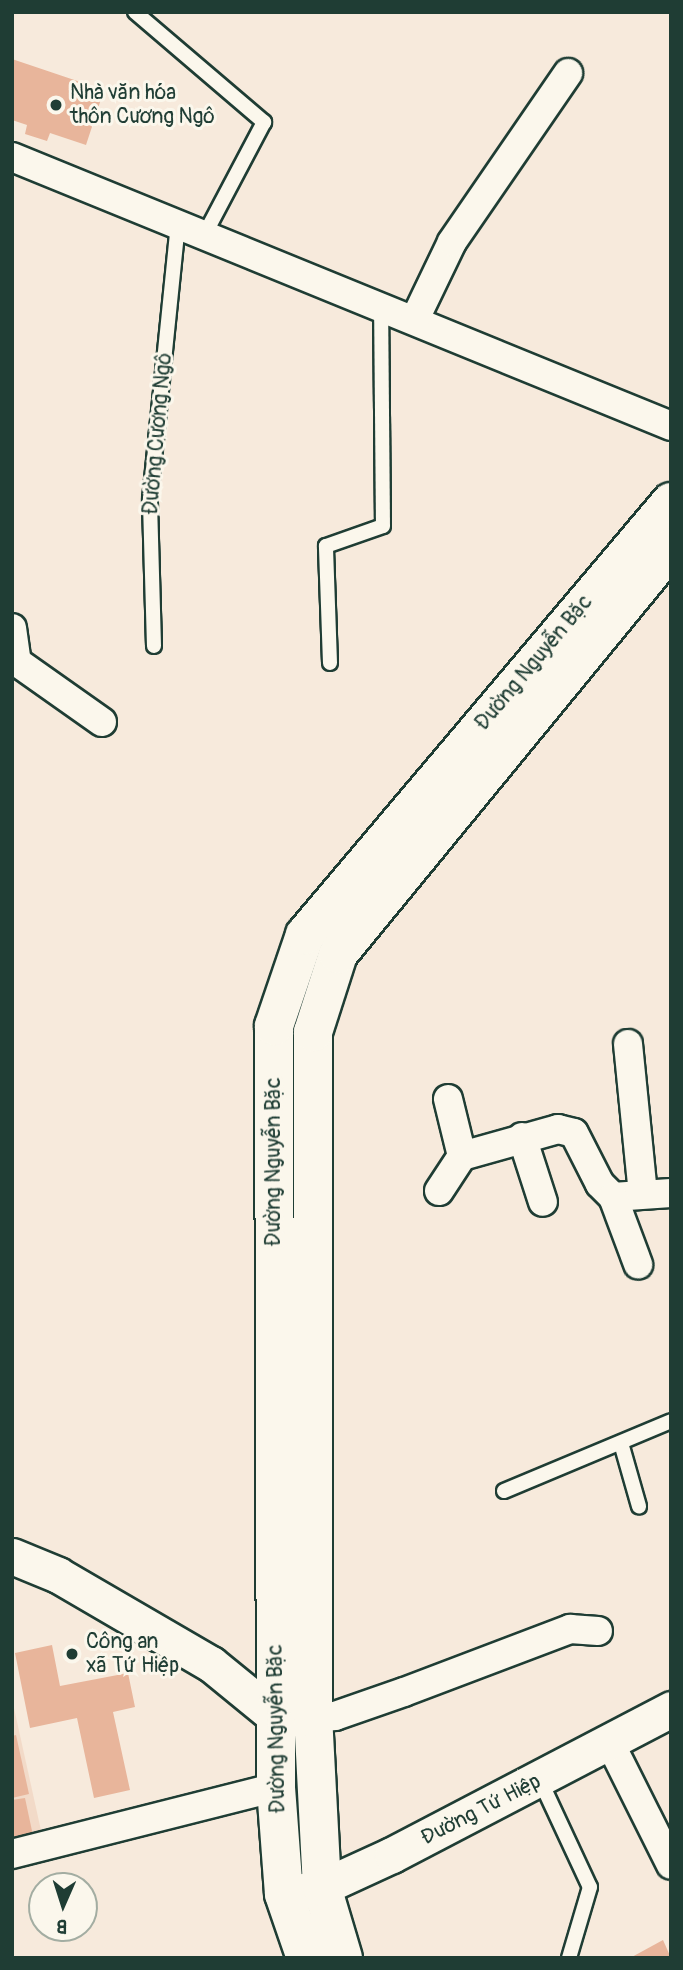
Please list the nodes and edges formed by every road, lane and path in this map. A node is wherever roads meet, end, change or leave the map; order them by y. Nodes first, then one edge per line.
1 (135, 12) edge
2 (568, 73) dead end
3 (12, 157) edge
4 (178, 223) junction
5 (205, 234) junction
6 (381, 305) junction
7 (415, 319) junction
8 (671, 426) edge
9 (671, 502) edge
10 (671, 548) edge
11 (12, 628) edge
12 (154, 646) dead end
13 (330, 663) dead end
14 (102, 722) dead end
15 (287, 989) junction
16 (323, 1002) junction
17 (628, 1044) dead end
18 (448, 1099) dead end
19 (522, 1137) junction
20 (462, 1156) junction
21 (439, 1191) dead end
22 (657, 1193) edge
23 (613, 1198) junction
24 (543, 1202) dead end
25 (638, 1264) dead end
26 (671, 1421) edge
27 (621, 1443) junction
28 (504, 1491) dead end
29 (639, 1506) dead end
30 (12, 1556) edge
31 (598, 1631) dead end
32 (671, 1709) edge
33 (276, 1717) junction
34 (313, 1718) junction
35 (610, 1743) junction
36 (540, 1780) junction
37 (276, 1787) junction
38 (12, 1854) edge
39 (671, 1865) edge
40 (322, 1887) junction
41 (284, 1894) junction
42 (306, 1958) edge
43 (343, 1958) edge
44 (569, 1958) edge

1 - 5 lane
2 - 7 street
3 - 4 street
4 - 5 street
4 - 12 lane, Đường Cương Ngô
5 - 6 street
6 - 7 street
6 - 13 lane
7 - 8 street
9 - 15 main road, Đường Nguyễn Bặc
10 - 16 main road, Đường Nguyễn Bặc
11 - 14 street
15 - 16 main road
15 - 33 main road, Đường Nguyễn Bặc
16 - 34 main road, Đường Nguyễn Bặc
17 - 22 street
18 - 20 street
19 - 20 street
19 - 23 street
19 - 24 street
20 - 21 street
22 - 23 street
23 - 25 street
26 - 27 lane
27 - 28 lane
27 - 29 lane
30 - 33 street
31 - 34 street
32 - 35 street, Đường Tứ Hiệp
33 - 34 street
33 - 37 main road, Đường Nguyễn Bặc
34 - 40 main road, Đường Nguyễn Bặc
35 - 36 street, Đường Tứ Hiệp
35 - 39 street
36 - 40 street, Đường Tứ Hiệp
36 - 44 lane
37 - 38 street
37 - 41 main road, Đường Nguyễn Bặc
40 - 41 street, Đường Tứ Hiệp
40 - 43 main road, Đường Nguyễn Bặc
41 - 42 main road, Đường Nguyễn Bặc

